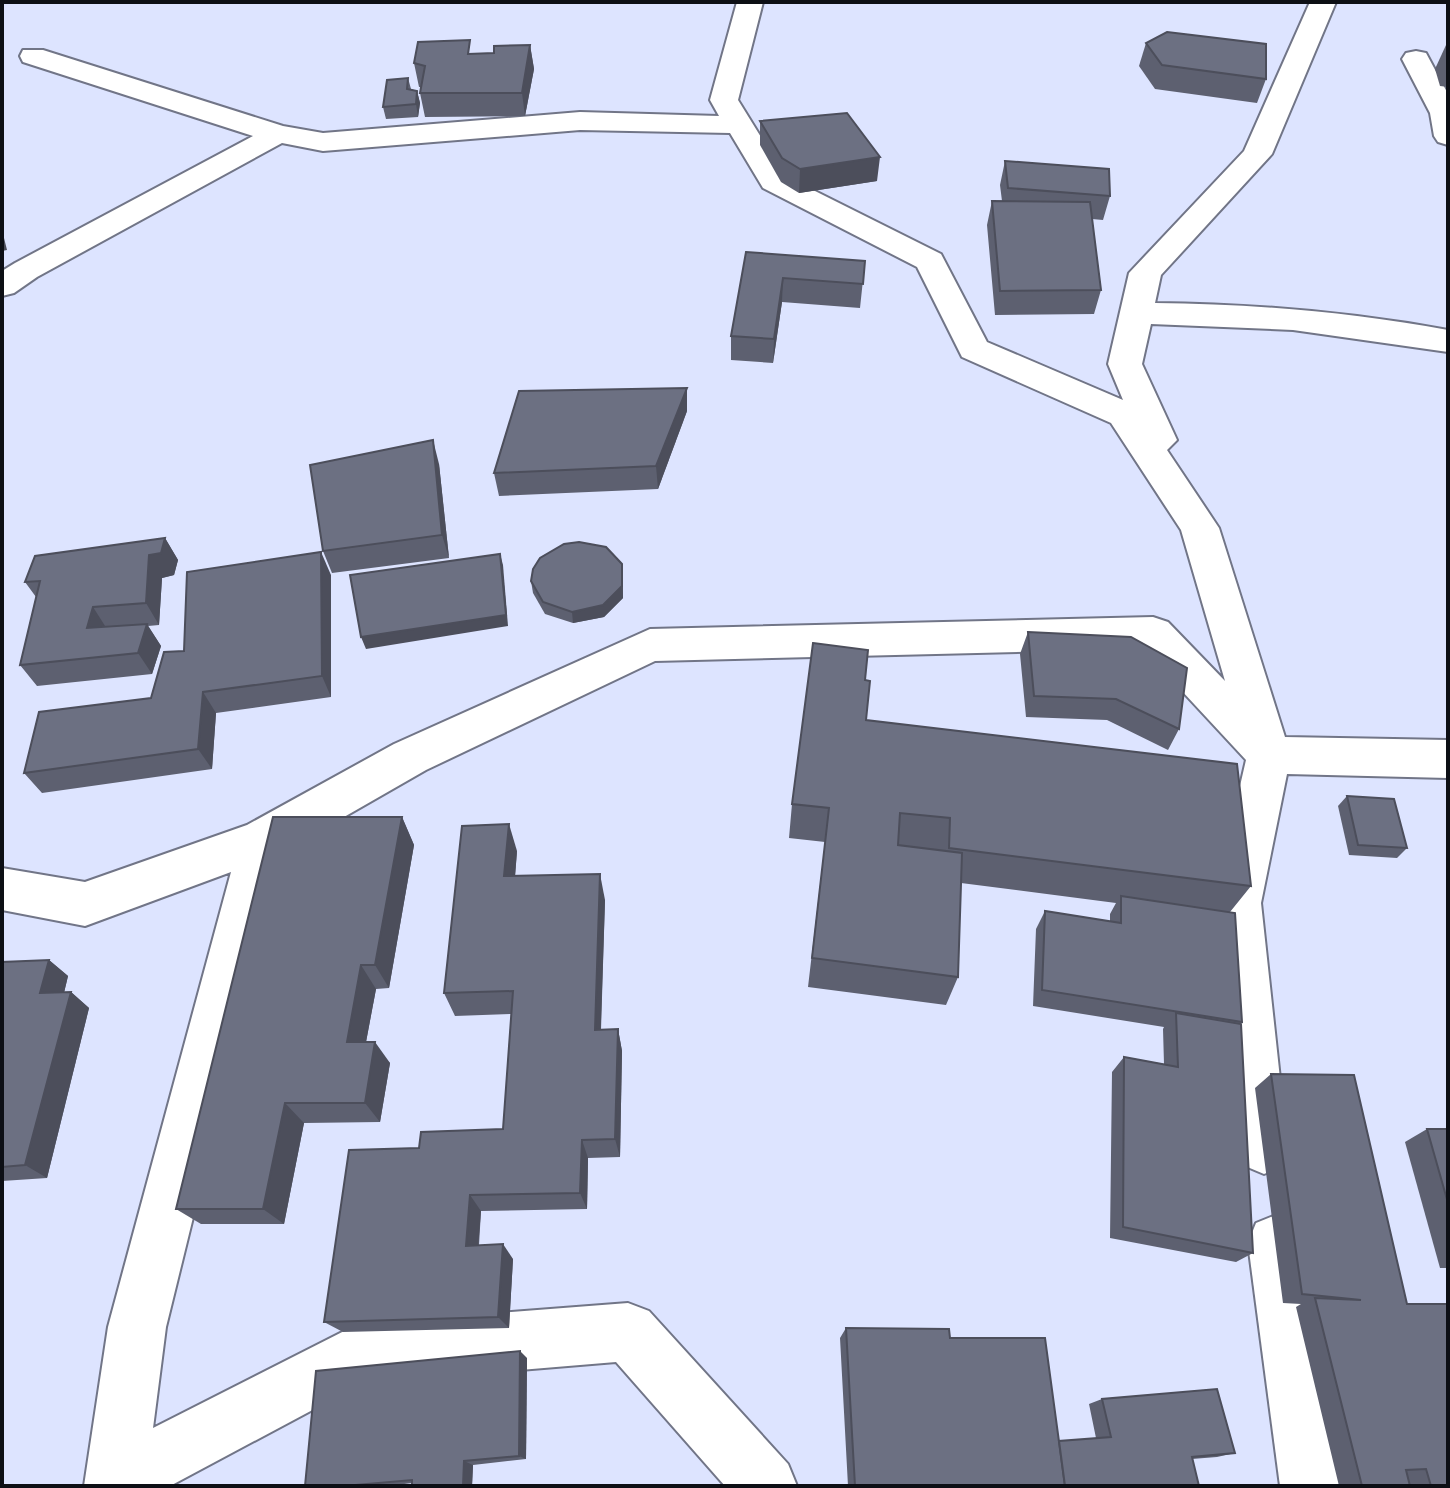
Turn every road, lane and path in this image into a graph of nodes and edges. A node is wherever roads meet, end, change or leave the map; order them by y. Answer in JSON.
{"nodes":[{"id":1,"x":750,"y":2,"type":"edge"},
{"id":2,"x":1323,"y":2,"type":"edge"},
{"id":3,"x":33,"y":56,"type":"dead end"},
{"id":4,"x":1416,"y":59,"type":"dead end"},
{"id":5,"x":1447,"y":121,"type":"edge"},
{"id":6,"x":739,"y":125,"type":"junction"},
{"id":7,"x":278,"y":134,"type":"junction"},
{"id":8,"x":2,"y":286,"type":"edge"},
{"id":9,"x":1136,"y":313,"type":"junction"},
{"id":10,"x":1448,"y":341,"type":"edge"},
{"id":11,"x":1200,"y":528,"type":"junction"},
{"id":12,"x":1269,"y":755,"type":"junction"},
{"id":13,"x":1448,"y":759,"type":"edge"},
{"id":14,"x":263,"y":840,"type":"junction"},
{"id":15,"x":2,"y":889,"type":"edge"},
{"id":16,"x":115,"y":1486,"type":"edge"},
{"id":17,"x":137,"y":1486,"type":"edge"},
{"id":18,"x":766,"y":1486,"type":"edge"},
{"id":19,"x":1311,"y":1486,"type":"edge"}],
"edges":[{"from":1,"to":6,"type":"street"},
{"from":2,"to":9,"type":"street"},
{"from":3,"to":7,"type":"street"},
{"from":4,"to":5,"type":"street"},
{"from":6,"to":7,"type":"street"},
{"from":6,"to":11,"type":"street"},
{"from":7,"to":8,"type":"street"},
{"from":9,"to":10,"type":"street"},
{"from":9,"to":11,"type":"street"},
{"from":11,"to":12,"type":"street"},
{"from":12,"to":13,"type":"street"},
{"from":12,"to":14,"type":"street"},
{"from":12,"to":19,"type":"street"},
{"from":14,"to":15,"type":"street"},
{"from":14,"to":16,"type":"street"},
{"from":17,"to":18,"type":"street"}]}
